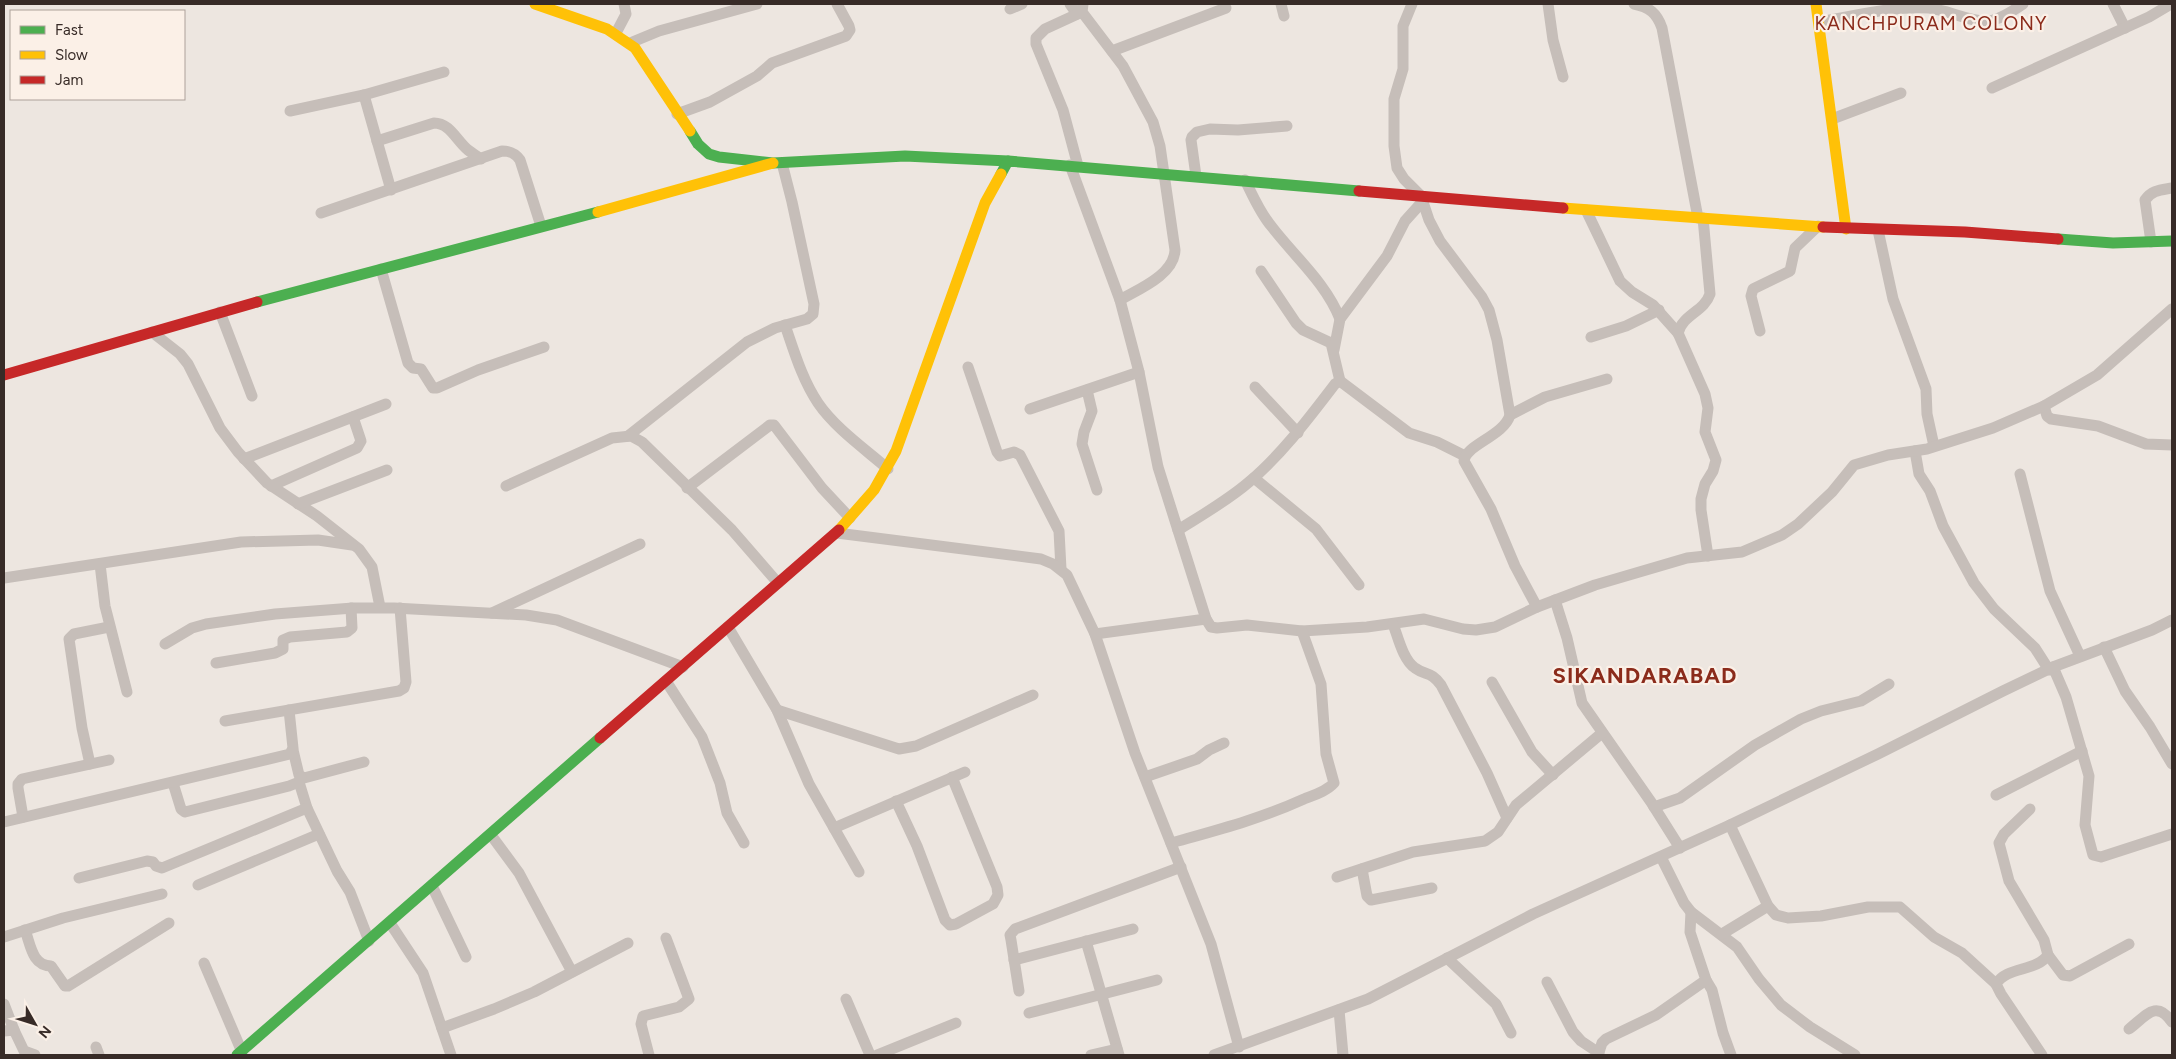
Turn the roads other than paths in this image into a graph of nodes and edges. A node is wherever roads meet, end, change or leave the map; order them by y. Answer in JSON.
{"nodes":[{"id":1,"x":535,"y":4,"type":"edge"},
{"id":2,"x":624,"y":4,"type":"edge"},
{"id":3,"x":757,"y":4,"type":"edge"},
{"id":4,"x":837,"y":4,"type":"edge"},
{"id":5,"x":1022,"y":4,"type":"edge"},
{"id":6,"x":1070,"y":4,"type":"edge"},
{"id":7,"x":1281,"y":4,"type":"edge"},
{"id":8,"x":1412,"y":4,"type":"edge"},
{"id":9,"x":1548,"y":4,"type":"edge"},
{"id":10,"x":1634,"y":4,"type":"edge"},
{"id":11,"x":1816,"y":4,"type":"edge"},
{"id":12,"x":2023,"y":4,"type":"edge"},
{"id":13,"x":2113,"y":4,"type":"edge"},
{"id":14,"x":2171,"y":4,"type":"edge"},
{"id":15,"x":1226,"y":8,"type":"dead end"},
{"id":16,"x":1010,"y":9,"type":"dead end"},
{"id":17,"x":1655,"y":9,"type":"edge"},
{"id":18,"x":1080,"y":10,"type":"edge"},
{"id":19,"x":1284,"y":16,"type":"dead end"},
{"id":20,"x":1818,"y":22,"type":"junction"},
{"id":21,"x":2125,"y":28,"type":"junction"},
{"id":22,"x":616,"y":33,"type":"junction"},
{"id":23,"x":630,"y":44,"type":"junction"},
{"id":24,"x":1112,"y":51,"type":"junction"},
{"id":25,"x":444,"y":72,"type":"dead end"},
{"id":26,"x":1563,"y":77,"type":"dead end"},
{"id":27,"x":1992,"y":88,"type":"dead end"},
{"id":28,"x":1901,"y":93,"type":"dead end"},
{"id":29,"x":364,"y":95,"type":"junction"},
{"id":30,"x":290,"y":111,"type":"dead end"},
{"id":31,"x":680,"y":118,"type":"junction"},
{"id":32,"x":1832,"y":118,"type":"junction"},
{"id":33,"x":1287,"y":126,"type":"dead end"},
{"id":34,"x":377,"y":141,"type":"junction"},
{"id":35,"x":481,"y":159,"type":"junction"},
{"id":36,"x":1008,"y":161,"type":"junction"},
{"id":37,"x":777,"y":163,"type":"junction"},
{"id":38,"x":1074,"y":165,"type":"junction"},
{"id":39,"x":1164,"y":173,"type":"junction"},
{"id":40,"x":1196,"y":176,"type":"junction"},
{"id":41,"x":1245,"y":180,"type":"junction"},
{"id":42,"x":2172,"y":188,"type":"edge"},
{"id":43,"x":391,"y":190,"type":"junction"},
{"id":44,"x":1422,"y":198,"type":"junction"},
{"id":45,"x":1586,"y":210,"type":"junction"},
{"id":46,"x":321,"y":213,"type":"dead end"},
{"id":47,"x":1700,"y":218,"type":"junction"},
{"id":48,"x":541,"y":226,"type":"junction"},
{"id":49,"x":1818,"y":226,"type":"junction"},
{"id":50,"x":1846,"y":228,"type":"junction"},
{"id":51,"x":1878,"y":230,"type":"junction"},
{"id":52,"x":2172,"y":241,"type":"edge"},
{"id":53,"x":2151,"y":242,"type":"junction"},
{"id":54,"x":381,"y":269,"type":"junction"},
{"id":55,"x":1261,"y":271,"type":"dead end"},
{"id":56,"x":1120,"y":300,"type":"junction"},
{"id":57,"x":2172,"y":308,"type":"edge"},
{"id":58,"x":1659,"y":310,"type":"junction"},
{"id":59,"x":220,"y":312,"type":"junction"},
{"id":60,"x":1340,"y":319,"type":"junction"},
{"id":61,"x":785,"y":325,"type":"junction"},
{"id":62,"x":1760,"y":331,"type":"dead end"},
{"id":63,"x":152,"y":332,"type":"junction"},
{"id":64,"x":1678,"y":334,"type":"junction"},
{"id":65,"x":1591,"y":337,"type":"dead end"},
{"id":66,"x":544,"y":347,"type":"dead end"},
{"id":67,"x":1334,"y":350,"type":"junction"},
{"id":68,"x":968,"y":367,"type":"dead end"},
{"id":69,"x":1139,"y":372,"type":"junction"},
{"id":70,"x":4,"y":375,"type":"edge"},
{"id":71,"x":1607,"y":379,"type":"dead end"},
{"id":72,"x":1340,"y":381,"type":"junction"},
{"id":73,"x":1255,"y":387,"type":"dead end"},
{"id":74,"x":1088,"y":390,"type":"junction"},
{"id":75,"x":252,"y":396,"type":"dead end"},
{"id":76,"x":386,"y":404,"type":"dead end"},
{"id":77,"x":2044,"y":406,"type":"junction"},
{"id":78,"x":1030,"y":409,"type":"dead end"},
{"id":79,"x":1510,"y":415,"type":"junction"},
{"id":80,"x":353,"y":417,"type":"junction"},
{"id":81,"x":1298,"y":433,"type":"junction"},
{"id":82,"x":628,"y":436,"type":"junction"},
{"id":83,"x":2172,"y":445,"type":"edge"},
{"id":84,"x":1934,"y":446,"type":"junction"},
{"id":85,"x":1914,"y":451,"type":"junction"},
{"id":86,"x":1465,"y":456,"type":"junction"},
{"id":87,"x":244,"y":459,"type":"junction"},
{"id":88,"x":888,"y":469,"type":"junction"},
{"id":89,"x":387,"y":470,"type":"dead end"},
{"id":90,"x":2020,"y":474,"type":"dead end"},
{"id":91,"x":1254,"y":478,"type":"junction"},
{"id":92,"x":271,"y":486,"type":"junction"},
{"id":93,"x":506,"y":486,"type":"dead end"},
{"id":94,"x":687,"y":488,"type":"junction"},
{"id":95,"x":1097,"y":490,"type":"dead end"},
{"id":96,"x":298,"y":504,"type":"junction"},
{"id":97,"x":850,"y":518,"type":"junction"},
{"id":98,"x":1178,"y":530,"type":"junction"},
{"id":99,"x":837,"y":533,"type":"junction"},
{"id":100,"x":640,"y":544,"type":"dead end"},
{"id":101,"x":354,"y":545,"type":"junction"},
{"id":102,"x":1708,"y":556,"type":"junction"},
{"id":103,"x":100,"y":564,"type":"junction"},
{"id":104,"x":1061,"y":569,"type":"junction"},
{"id":105,"x":4,"y":578,"type":"edge"},
{"id":106,"x":778,"y":583,"type":"junction"},
{"id":107,"x":1358,"y":585,"type":"dead end"},
{"id":108,"x":1555,"y":600,"type":"junction"},
{"id":109,"x":380,"y":607,"type":"junction"},
{"id":110,"x":1537,"y":607,"type":"junction"},
{"id":111,"x":351,"y":608,"type":"junction"},
{"id":112,"x":400,"y":608,"type":"junction"},
{"id":113,"x":490,"y":614,"type":"junction"},
{"id":114,"x":1206,"y":619,"type":"junction"},
{"id":115,"x":2172,"y":620,"type":"edge"},
{"id":116,"x":1393,"y":624,"type":"junction"},
{"id":117,"x":109,"y":627,"type":"junction"},
{"id":118,"x":728,"y":627,"type":"junction"},
{"id":119,"x":1302,"y":631,"type":"junction"},
{"id":120,"x":1095,"y":634,"type":"junction"},
{"id":121,"x":165,"y":644,"type":"dead end"},
{"id":122,"x":2104,"y":647,"type":"junction"},
{"id":123,"x":2080,"y":656,"type":"junction"},
{"id":124,"x":216,"y":663,"type":"dead end"},
{"id":125,"x":682,"y":667,"type":"junction"},
{"id":126,"x":2051,"y":668,"type":"junction"},
{"id":127,"x":666,"y":681,"type":"junction"},
{"id":128,"x":1492,"y":682,"type":"dead end"},
{"id":129,"x":1889,"y":684,"type":"dead end"},
{"id":130,"x":127,"y":692,"type":"dead end"},
{"id":131,"x":1033,"y":695,"type":"dead end"},
{"id":132,"x":289,"y":710,"type":"junction"},
{"id":133,"x":777,"y":710,"type":"junction"},
{"id":134,"x":225,"y":722,"type":"dead end"},
{"id":135,"x":1602,"y":733,"type":"junction"},
{"id":136,"x":1224,"y":743,"type":"dead end"},
{"id":137,"x":293,"y":750,"type":"junction"},
{"id":138,"x":2082,"y":751,"type":"junction"},
{"id":139,"x":109,"y":760,"type":"dead end"},
{"id":140,"x":364,"y":762,"type":"dead end"},
{"id":141,"x":90,"y":764,"type":"junction"},
{"id":142,"x":2172,"y":764,"type":"edge"},
{"id":143,"x":965,"y":772,"type":"dead end"},
{"id":144,"x":1553,"y":775,"type":"junction"},
{"id":145,"x":952,"y":777,"type":"junction"},
{"id":146,"x":1145,"y":777,"type":"junction"},
{"id":147,"x":300,"y":779,"type":"junction"},
{"id":148,"x":173,"y":783,"type":"junction"},
{"id":149,"x":1996,"y":795,"type":"dead end"},
{"id":150,"x":896,"y":801,"type":"junction"},
{"id":151,"x":1654,"y":807,"type":"junction"},
{"id":152,"x":306,"y":808,"type":"junction"},
{"id":153,"x":2030,"y":809,"type":"dead end"},
{"id":154,"x":23,"y":817,"type":"junction"},
{"id":155,"x":1507,"y":818,"type":"junction"},
{"id":156,"x":4,"y":822,"type":"edge"},
{"id":157,"x":1730,"y":825,"type":"junction"},
{"id":158,"x":834,"y":828,"type":"junction"},
{"id":159,"x":319,"y":834,"type":"junction"},
{"id":160,"x":2172,"y":834,"type":"edge"},
{"id":161,"x":491,"y":835,"type":"junction"},
{"id":162,"x":744,"y":842,"type":"dead end"},
{"id":163,"x":1171,"y":843,"type":"junction"},
{"id":164,"x":1680,"y":848,"type":"junction"},
{"id":165,"x":1662,"y":857,"type":"junction"},
{"id":166,"x":1181,"y":867,"type":"junction"},
{"id":167,"x":1362,"y":869,"type":"junction"},
{"id":168,"x":859,"y":872,"type":"dead end"},
{"id":169,"x":1337,"y":877,"type":"dead end"},
{"id":170,"x":79,"y":878,"type":"dead end"},
{"id":171,"x":198,"y":885,"type":"dead end"},
{"id":172,"x":432,"y":886,"type":"junction"},
{"id":173,"x":1432,"y":888,"type":"dead end"},
{"id":174,"x":162,"y":894,"type":"dead end"},
{"id":175,"x":1768,"y":906,"type":"junction"},
{"id":176,"x":1691,"y":912,"type":"junction"},
{"id":177,"x":390,"y":922,"type":"junction"},
{"id":178,"x":169,"y":923,"type":"dead end"},
{"id":179,"x":1133,"y":929,"type":"dead end"},
{"id":180,"x":25,"y":930,"type":"junction"},
{"id":181,"x":1722,"y":934,"type":"junction"},
{"id":182,"x":4,"y":937,"type":"edge"},
{"id":183,"x":666,"y":938,"type":"dead end"},
{"id":184,"x":369,"y":941,"type":"junction"},
{"id":185,"x":1086,"y":941,"type":"junction"},
{"id":186,"x":628,"y":943,"type":"dead end"},
{"id":187,"x":2129,"y":944,"type":"dead end"},
{"id":188,"x":2048,"y":955,"type":"junction"},
{"id":189,"x":466,"y":957,"type":"dead end"},
{"id":190,"x":1447,"y":958,"type":"junction"},
{"id":191,"x":1014,"y":960,"type":"junction"},
{"id":192,"x":204,"y":963,"type":"dead end"},
{"id":193,"x":572,"y":972,"type":"junction"},
{"id":194,"x":1157,"y":980,"type":"dead end"},
{"id":195,"x":1706,"y":980,"type":"junction"},
{"id":196,"x":1547,"y":982,"type":"dead end"},
{"id":197,"x":1996,"y":984,"type":"junction"},
{"id":198,"x":1019,"y":991,"type":"dead end"},
{"id":199,"x":1101,"y":993,"type":"junction"},
{"id":200,"x":846,"y":999,"type":"dead end"},
{"id":201,"x":4,"y":1004,"type":"edge"},
{"id":202,"x":1339,"y":1010,"type":"junction"},
{"id":203,"x":1029,"y":1013,"type":"dead end"},
{"id":204,"x":2172,"y":1022,"type":"edge"},
{"id":205,"x":956,"y":1023,"type":"dead end"},
{"id":206,"x":442,"y":1028,"type":"junction"},
{"id":207,"x":2129,"y":1029,"type":"dead end"},
{"id":208,"x":9,"y":1030,"type":"edge"},
{"id":209,"x":1512,"y":1033,"type":"dead end"},
{"id":210,"x":1239,"y":1047,"type":"junction"},
{"id":211,"x":1118,"y":1052,"type":"edge"},
{"id":212,"x":239,"y":1053,"type":"edge"},
{"id":213,"x":1596,"y":1054,"type":"edge"},
{"id":214,"x":35,"y":1055,"type":"edge"},
{"id":215,"x":451,"y":1055,"type":"edge"},
{"id":216,"x":649,"y":1055,"type":"edge"},
{"id":217,"x":870,"y":1055,"type":"edge"},
{"id":218,"x":877,"y":1055,"type":"edge"},
{"id":219,"x":1091,"y":1055,"type":"edge"},
{"id":220,"x":1214,"y":1055,"type":"edge"},
{"id":221,"x":1343,"y":1055,"type":"edge"},
{"id":222,"x":1731,"y":1055,"type":"edge"},
{"id":223,"x":1855,"y":1055,"type":"edge"},
{"id":224,"x":2042,"y":1055,"type":"edge"}],
"edges":[{"from":1,"to":22,"type":"main road"},
{"from":2,"to":22,"type":"street"},
{"from":3,"to":23,"type":"street"},
{"from":4,"to":31,"type":"street"},
{"from":5,"to":16,"type":"street"},
{"from":6,"to":18,"type":"street"},
{"from":7,"to":19,"type":"street"},
{"from":8,"to":44,"type":"street"},
{"from":9,"to":26,"type":"street"},
{"from":10,"to":17,"type":"street"},
{"from":11,"to":20,"type":"main road"},
{"from":12,"to":20,"type":"street"},
{"from":13,"to":21,"type":"street"},
{"from":14,"to":21,"type":"street"},
{"from":15,"to":24,"type":"street"},
{"from":17,"to":47,"type":"street"},
{"from":18,"to":24,"type":"street"},
{"from":18,"to":38,"type":"street"},
{"from":20,"to":32,"type":"main road"},
{"from":21,"to":27,"type":"street"},
{"from":22,"to":23,"type":"main road"},
{"from":23,"to":31,"type":"main road"},
{"from":24,"to":39,"type":"street"},
{"from":25,"to":29,"type":"street"},
{"from":28,"to":32,"type":"street"},
{"from":29,"to":30,"type":"street"},
{"from":29,"to":34,"type":"street"},
{"from":31,"to":37,"type":"main road"},
{"from":32,"to":50,"type":"main road"},
{"from":33,"to":40,"type":"street"},
{"from":34,"to":35,"type":"street"},
{"from":34,"to":43,"type":"street"},
{"from":35,"to":43,"type":"street"},
{"from":35,"to":48,"type":"street"},
{"from":36,"to":37,"type":"main road"},
{"from":36,"to":38,"type":"main road"},
{"from":36,"to":88,"type":"main road"},
{"from":37,"to":48,"type":"main road"},
{"from":37,"to":61,"type":"street"},
{"from":38,"to":39,"type":"main road"},
{"from":38,"to":56,"type":"street"},
{"from":39,"to":40,"type":"main road"},
{"from":39,"to":56,"type":"street"},
{"from":40,"to":41,"type":"main road"},
{"from":41,"to":44,"type":"main road"},
{"from":41,"to":60,"type":"street"},
{"from":42,"to":53,"type":"street"},
{"from":43,"to":46,"type":"street"},
{"from":44,"to":45,"type":"main road"},
{"from":44,"to":60,"type":"street"},
{"from":44,"to":79,"type":"street"},
{"from":45,"to":47,"type":"main road"},
{"from":45,"to":58,"type":"street"},
{"from":47,"to":49,"type":"main road"},
{"from":47,"to":64,"type":"street"},
{"from":48,"to":54,"type":"main road"},
{"from":49,"to":50,"type":"main road"},
{"from":49,"to":62,"type":"street"},
{"from":50,"to":51,"type":"main road"},
{"from":51,"to":53,"type":"main road"},
{"from":51,"to":84,"type":"street"},
{"from":52,"to":53,"type":"main road"},
{"from":54,"to":59,"type":"main road"},
{"from":54,"to":66,"type":"street"},
{"from":55,"to":67,"type":"street"},
{"from":56,"to":69,"type":"street"},
{"from":57,"to":77,"type":"street"},
{"from":58,"to":64,"type":"street"},
{"from":58,"to":65,"type":"street"},
{"from":59,"to":63,"type":"main road"},
{"from":59,"to":75,"type":"street"},
{"from":60,"to":67,"type":"street"},
{"from":61,"to":82,"type":"street"},
{"from":61,"to":88,"type":"street"},
{"from":63,"to":70,"type":"main road"},
{"from":63,"to":87,"type":"street"},
{"from":64,"to":102,"type":"street"},
{"from":67,"to":72,"type":"street"},
{"from":68,"to":104,"type":"street"},
{"from":69,"to":74,"type":"street"},
{"from":69,"to":98,"type":"street"},
{"from":71,"to":79,"type":"street"},
{"from":72,"to":81,"type":"street"},
{"from":72,"to":86,"type":"street"},
{"from":73,"to":81,"type":"street"},
{"from":74,"to":78,"type":"street"},
{"from":74,"to":95,"type":"street"},
{"from":76,"to":80,"type":"street"},
{"from":77,"to":83,"type":"street"},
{"from":77,"to":84,"type":"street"},
{"from":79,"to":86,"type":"street"},
{"from":80,"to":87,"type":"street"},
{"from":80,"to":92,"type":"street"},
{"from":81,"to":91,"type":"street"},
{"from":82,"to":93,"type":"street"},
{"from":82,"to":94,"type":"street"},
{"from":84,"to":85,"type":"street"},
{"from":85,"to":102,"type":"street"},
{"from":85,"to":126,"type":"street"},
{"from":86,"to":110,"type":"street"},
{"from":87,"to":92,"type":"street"},
{"from":88,"to":97,"type":"main road"},
{"from":89,"to":96,"type":"street"},
{"from":90,"to":123,"type":"street"},
{"from":91,"to":98,"type":"street"},
{"from":91,"to":107,"type":"street"},
{"from":92,"to":96,"type":"street"},
{"from":94,"to":97,"type":"street"},
{"from":94,"to":106,"type":"street"},
{"from":96,"to":101,"type":"street"},
{"from":97,"to":99,"type":"main road"},
{"from":98,"to":114,"type":"street"},
{"from":99,"to":104,"type":"street"},
{"from":99,"to":106,"type":"main road"},
{"from":100,"to":113,"type":"street"},
{"from":101,"to":103,"type":"street"},
{"from":101,"to":109,"type":"street"},
{"from":102,"to":108,"type":"street"},
{"from":103,"to":105,"type":"street"},
{"from":103,"to":117,"type":"street"},
{"from":104,"to":120,"type":"street"},
{"from":106,"to":118,"type":"main road"},
{"from":108,"to":110,"type":"street"},
{"from":108,"to":135,"type":"street"},
{"from":109,"to":111,"type":"street"},
{"from":109,"to":112,"type":"street"},
{"from":110,"to":116,"type":"street"},
{"from":111,"to":121,"type":"street"},
{"from":111,"to":124,"type":"street"},
{"from":112,"to":113,"type":"street"},
{"from":112,"to":132,"type":"street"},
{"from":113,"to":125,"type":"street"},
{"from":114,"to":119,"type":"street"},
{"from":114,"to":120,"type":"street"},
{"from":115,"to":122,"type":"street"},
{"from":116,"to":119,"type":"street"},
{"from":116,"to":155,"type":"street"},
{"from":117,"to":130,"type":"street"},
{"from":117,"to":141,"type":"street"},
{"from":118,"to":125,"type":"main road"},
{"from":118,"to":133,"type":"street"},
{"from":119,"to":163,"type":"street"},
{"from":120,"to":146,"type":"street"},
{"from":122,"to":123,"type":"street"},
{"from":122,"to":142,"type":"street"},
{"from":123,"to":126,"type":"street"},
{"from":125,"to":127,"type":"main road"},
{"from":126,"to":138,"type":"street"},
{"from":126,"to":157,"type":"street"},
{"from":127,"to":161,"type":"main road"},
{"from":127,"to":162,"type":"street"},
{"from":128,"to":144,"type":"street"},
{"from":129,"to":151,"type":"street"},
{"from":131,"to":133,"type":"street"},
{"from":132,"to":134,"type":"street"},
{"from":132,"to":137,"type":"street"},
{"from":133,"to":158,"type":"street"},
{"from":135,"to":144,"type":"street"},
{"from":135,"to":151,"type":"street"},
{"from":136,"to":146,"type":"street"},
{"from":137,"to":147,"type":"street"},
{"from":137,"to":148,"type":"street"},
{"from":138,"to":149,"type":"street"},
{"from":138,"to":160,"type":"street"},
{"from":139,"to":141,"type":"street"},
{"from":140,"to":147,"type":"street"},
{"from":141,"to":154,"type":"street"},
{"from":143,"to":145,"type":"street"},
{"from":144,"to":155,"type":"street"},
{"from":145,"to":150,"type":"street"},
{"from":145,"to":150,"type":"street"},
{"from":146,"to":163,"type":"street"},
{"from":147,"to":148,"type":"street"},
{"from":147,"to":152,"type":"street"},
{"from":148,"to":154,"type":"street"},
{"from":150,"to":158,"type":"street"},
{"from":151,"to":164,"type":"street"},
{"from":152,"to":159,"type":"street"},
{"from":152,"to":170,"type":"street"},
{"from":153,"to":188,"type":"street"},
{"from":154,"to":156,"type":"street"},
{"from":155,"to":167,"type":"street"},
{"from":157,"to":164,"type":"street"},
{"from":157,"to":175,"type":"street"},
{"from":158,"to":168,"type":"street"},
{"from":159,"to":171,"type":"street"},
{"from":159,"to":184,"type":"street"},
{"from":161,"to":172,"type":"main road"},
{"from":161,"to":193,"type":"street"},
{"from":163,"to":166,"type":"street"},
{"from":164,"to":165,"type":"street"},
{"from":165,"to":176,"type":"street"},
{"from":165,"to":190,"type":"street"},
{"from":166,"to":191,"type":"street"},
{"from":166,"to":210,"type":"street"},
{"from":167,"to":169,"type":"street"},
{"from":167,"to":173,"type":"street"},
{"from":172,"to":177,"type":"main road"},
{"from":172,"to":189,"type":"street"},
{"from":174,"to":180,"type":"street"},
{"from":175,"to":181,"type":"street"},
{"from":175,"to":197,"type":"street"},
{"from":176,"to":181,"type":"street"},
{"from":176,"to":195,"type":"street"},
{"from":177,"to":184,"type":"main road"},
{"from":177,"to":206,"type":"street"},
{"from":178,"to":180,"type":"street"},
{"from":179,"to":185,"type":"street"},
{"from":180,"to":182,"type":"street"},
{"from":181,"to":223,"type":"street"},
{"from":183,"to":216,"type":"street"},
{"from":184,"to":212,"type":"main road"},
{"from":185,"to":191,"type":"street"},
{"from":185,"to":199,"type":"street"},
{"from":186,"to":193,"type":"street"},
{"from":187,"to":188,"type":"street"},
{"from":188,"to":197,"type":"street"},
{"from":190,"to":202,"type":"street"},
{"from":190,"to":209,"type":"street"},
{"from":191,"to":198,"type":"street"},
{"from":192,"to":212,"type":"street"},
{"from":193,"to":206,"type":"street"},
{"from":194,"to":199,"type":"street"},
{"from":195,"to":213,"type":"street"},
{"from":195,"to":222,"type":"street"},
{"from":196,"to":213,"type":"street"},
{"from":197,"to":224,"type":"street"},
{"from":199,"to":203,"type":"street"},
{"from":199,"to":211,"type":"street"},
{"from":200,"to":217,"type":"street"},
{"from":201,"to":208,"type":"street"},
{"from":202,"to":210,"type":"street"},
{"from":202,"to":221,"type":"street"},
{"from":204,"to":207,"type":"street"},
{"from":205,"to":218,"type":"street"},
{"from":206,"to":215,"type":"street"},
{"from":208,"to":214,"type":"street"},
{"from":210,"to":220,"type":"street"},
{"from":211,"to":219,"type":"street"}]}
